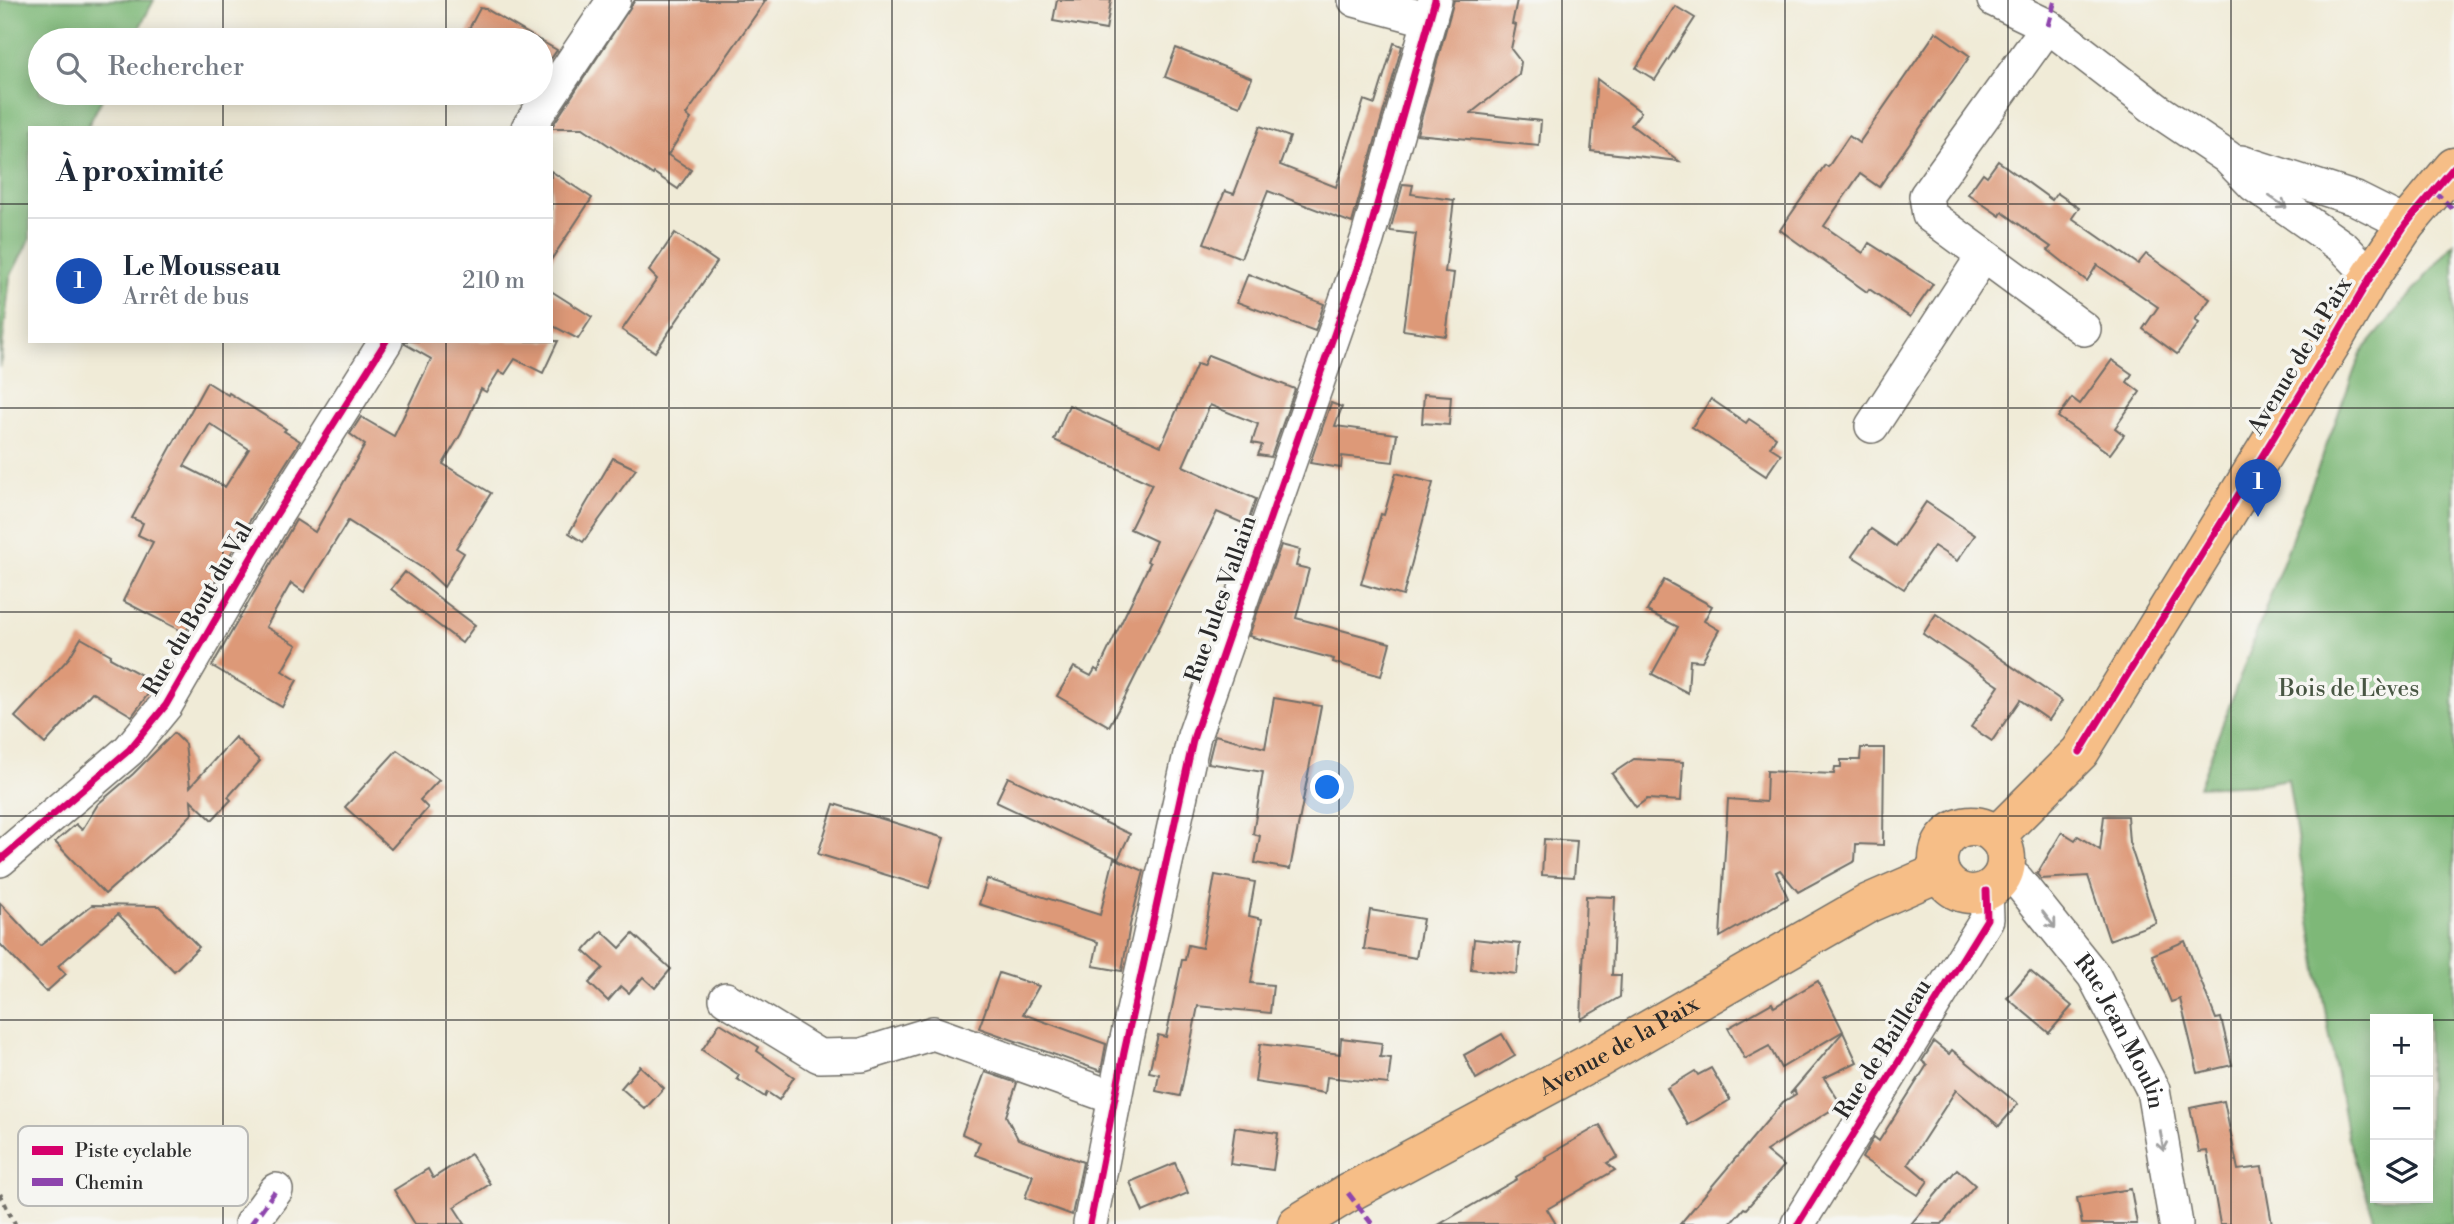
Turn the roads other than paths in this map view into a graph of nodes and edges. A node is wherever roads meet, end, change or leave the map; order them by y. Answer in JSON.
{"nodes":[{"id":1,"x":614,"y":0,"type":"edge"},
{"id":2,"x":1355,"y":0,"type":"edge"},
{"id":3,"x":1994,"y":0,"type":"edge"},
{"id":4,"x":1432,"y":10,"type":"edge"},
{"id":5,"x":2048,"y":26,"type":"junction"},
{"id":6,"x":553,"y":91,"type":"edge"},
{"id":7,"x":543,"y":105,"type":"edge"},
{"id":8,"x":529,"y":126,"type":"edge"},
{"id":9,"x":2227,"y":157,"type":"junction"},
{"id":10,"x":2454,"y":167,"type":"edge"},
{"id":11,"x":2406,"y":224,"type":"junction"},
{"id":12,"x":1983,"y":256,"type":"junction"},
{"id":13,"x":2371,"y":276,"type":"junction"},
{"id":14,"x":2084,"y":329,"type":"dead end"},
{"id":15,"x":385,"y":343,"type":"edge"},
{"id":16,"x":1872,"y":426,"type":"dead end"},
{"id":17,"x":0,"y":860,"type":"edge"},
{"id":18,"x":1995,"y":865,"type":"junction"},
{"id":19,"x":1940,"y":872,"type":"junction"},
{"id":20,"x":726,"y":999,"type":"dead end"},
{"id":21,"x":1115,"y":1098,"type":"junction"},
{"id":22,"x":276,"y":1190,"type":"dead end"},
{"id":23,"x":251,"y":1224,"type":"edge"},
{"id":24,"x":1090,"y":1224,"type":"edge"},
{"id":25,"x":1297,"y":1224,"type":"edge"},
{"id":26,"x":1798,"y":1224,"type":"edge"},
{"id":27,"x":2176,"y":1224,"type":"edge"}],
"edges":[{"from":1,"to":6,"type":"street"},
{"from":2,"to":4,"type":"street"},
{"from":3,"to":5,"type":"street"},
{"from":4,"to":21,"type":"street","name":"Rue Jules Vallain"},
{"from":5,"to":9,"type":"street"},
{"from":5,"to":12,"type":"street"},
{"from":7,"to":8,"type":"street"},
{"from":9,"to":11,"type":"street"},
{"from":9,"to":13,"type":"street","one_way":true},
{"from":10,"to":11,"type":"main road","name":"Avenue de la Paix"},
{"from":11,"to":13,"type":"main road","name":"Avenue de la Paix"},
{"from":12,"to":14,"type":"street"},
{"from":12,"to":16,"type":"street"},
{"from":13,"to":18,"type":"main road","name":"Avenue de la Paix"},
{"from":15,"to":17,"type":"street","name":"Rue du Bout du Val"},
{"from":18,"to":19,"type":"main road"},
{"from":18,"to":19,"type":"main road"},
{"from":18,"to":26,"type":"street","name":"Rue de Bailleau"},
{"from":18,"to":27,"type":"street","name":"Rue Jean Moulin","one_way":true},
{"from":19,"to":25,"type":"main road","name":"Avenue de la Paix"},
{"from":20,"to":21,"type":"street"},
{"from":21,"to":24,"type":"street","name":"Rue Jules Vallain"},
{"from":22,"to":23,"type":"street"}]}
